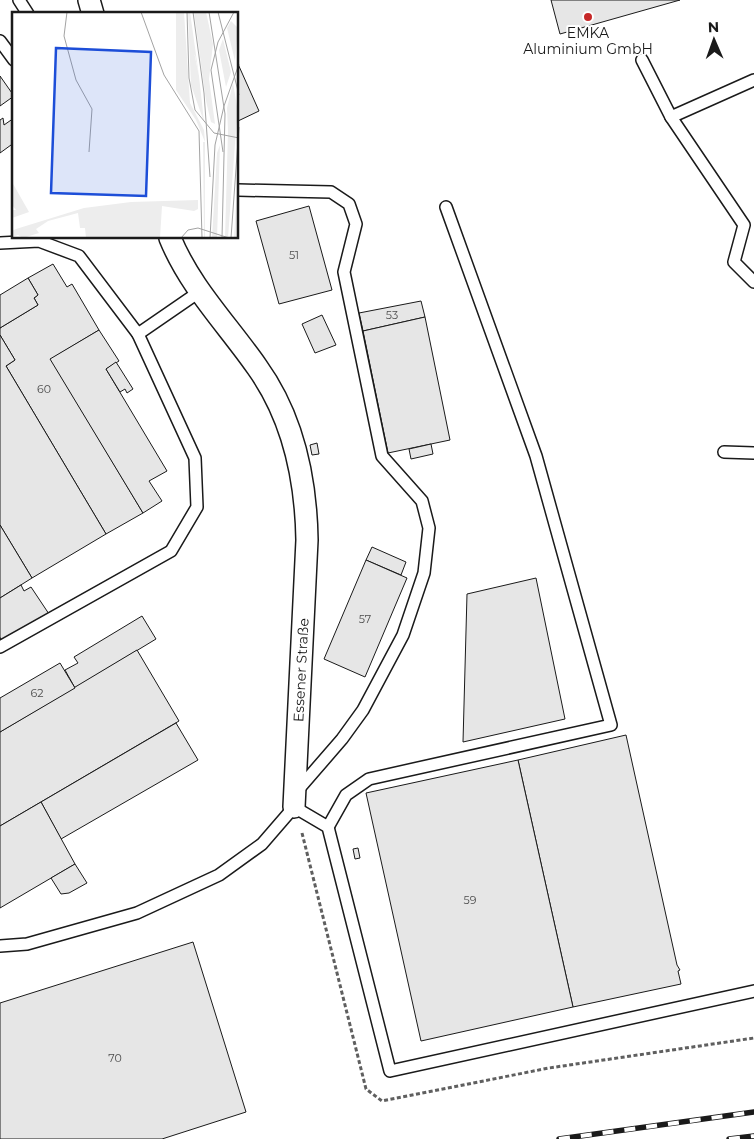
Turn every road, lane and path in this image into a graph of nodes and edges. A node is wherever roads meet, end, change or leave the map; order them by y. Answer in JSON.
{"nodes":[{"id":1,"x":19,"y":0,"type":"edge"},
{"id":2,"x":27,"y":12,"type":"edge"},
{"id":3,"x":0,"y":42,"type":"edge"},
{"id":4,"x":12,"y":57,"type":"edge"},
{"id":5,"x":642,"y":60,"type":"dead end"},
{"id":6,"x":754,"y":80,"type":"edge"},
{"id":7,"x":671,"y":117,"type":"junction"},
{"id":8,"x":239,"y":190,"type":"edge"},
{"id":9,"x":446,"y":206,"type":"dead end"},
{"id":10,"x":171,"y":239,"type":"edge"},
{"id":11,"x":0,"y":243,"type":"edge"},
{"id":12,"x":754,"y":282,"type":"edge"},
{"id":13,"x":199,"y":292,"type":"junction"},
{"id":14,"x":138,"y":334,"type":"junction"},
{"id":15,"x":724,"y":452,"type":"dead end"},
{"id":16,"x":754,"y":453,"type":"edge"},
{"id":17,"x":0,"y":647,"type":"edge"},
{"id":18,"x":294,"y":801,"type":"junction"},
{"id":19,"x":328,"y":827,"type":"junction"},
{"id":20,"x":0,"y":946,"type":"edge"},
{"id":21,"x":754,"y":991,"type":"edge"},
{"id":22,"x":754,"y":1038,"type":"edge"}],
"edges":[{"from":1,"to":2,"type":"lane"},
{"from":3,"to":4,"type":"lane"},
{"from":5,"to":7,"type":"lane"},
{"from":6,"to":7,"type":"lane"},
{"from":7,"to":12,"type":"lane"},
{"from":8,"to":18,"type":"lane"},
{"from":9,"to":19,"type":"lane"},
{"from":10,"to":13,"type":"street","name":"Essener Straße"},
{"from":11,"to":14,"type":"lane"},
{"from":13,"to":14,"type":"lane"},
{"from":13,"to":18,"type":"street","name":"Essener Straße"},
{"from":14,"to":17,"type":"lane"},
{"from":15,"to":16,"type":"lane"},
{"from":18,"to":19,"type":"lane"},
{"from":18,"to":20,"type":"lane"},
{"from":18,"to":22,"type":"path"},
{"from":19,"to":21,"type":"lane"}]}
